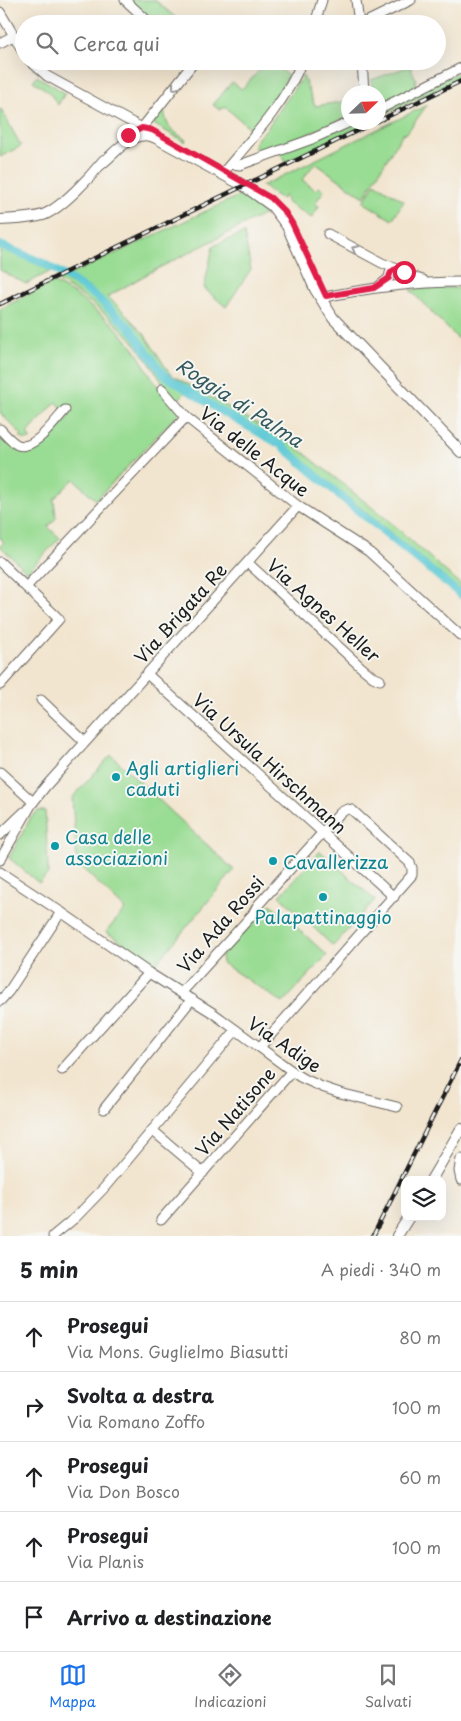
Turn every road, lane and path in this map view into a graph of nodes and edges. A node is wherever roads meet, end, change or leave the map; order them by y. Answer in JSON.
{"nodes":[{"id":1,"x":125,"y":0,"type":"edge"},
{"id":2,"x":322,"y":0,"type":"edge"},
{"id":3,"x":356,"y":0,"type":"edge"},
{"id":4,"x":411,"y":0,"type":"edge"},
{"id":5,"x":0,"y":12,"type":"edge"},
{"id":6,"x":141,"y":15,"type":"edge"},
{"id":7,"x":318,"y":15,"type":"edge"},
{"id":8,"x":359,"y":15,"type":"edge"},
{"id":9,"x":380,"y":15,"type":"edge"},
{"id":10,"x":13,"y":36,"type":"junction"},
{"id":11,"x":15,"y":39,"type":"edge"},
{"id":12,"x":0,"y":43,"type":"edge"},
{"id":13,"x":461,"y":68,"type":"edge"},
{"id":14,"x":40,"y":70,"type":"edge"},
{"id":15,"x":188,"y":70,"type":"edge"},
{"id":16,"x":298,"y":70,"type":"edge"},
{"id":17,"x":363,"y":70,"type":"edge"},
{"id":18,"x":364,"y":85,"type":"edge"},
{"id":19,"x":386,"y":106,"type":"edge"},
{"id":20,"x":341,"y":126,"type":"edge"},
{"id":21,"x":142,"y":131,"type":"junction"},
{"id":22,"x":244,"y":147,"type":"junction"},
{"id":23,"x":256,"y":158,"type":"junction"},
{"id":24,"x":226,"y":170,"type":"junction"},
{"id":25,"x":0,"y":220,"type":"edge"},
{"id":26,"x":328,"y":234,"type":"dead end"},
{"id":27,"x":382,"y":263,"type":"junction"},
{"id":28,"x":401,"y":271,"type":"junction"},
{"id":29,"x":394,"y":281,"type":"junction"},
{"id":30,"x":436,"y":282,"type":"junction"},
{"id":31,"x":461,"y":282,"type":"edge"},
{"id":32,"x":323,"y":297,"type":"junction"},
{"id":33,"x":162,"y":389,"type":"dead end"},
{"id":34,"x":65,"y":410,"type":"dead end"},
{"id":35,"x":186,"y":417,"type":"junction"},
{"id":36,"x":0,"y":429,"type":"edge"},
{"id":37,"x":461,"y":452,"type":"edge"},
{"id":38,"x":298,"y":506,"type":"junction"},
{"id":39,"x":0,"y":562,"type":"edge"},
{"id":40,"x":248,"y":563,"type":"junction"},
{"id":41,"x":26,"y":587,"type":"junction"},
{"id":42,"x":461,"y":636,"type":"edge"},
{"id":43,"x":147,"y":674,"type":"junction"},
{"id":44,"x":380,"y":680,"type":"dead end"},
{"id":45,"x":0,"y":685,"type":"edge"},
{"id":46,"x":41,"y":700,"type":"dead end"},
{"id":47,"x":85,"y":742,"type":"junction"},
{"id":48,"x":0,"y":772,"type":"edge"},
{"id":49,"x":32,"y":804,"type":"junction"},
{"id":50,"x":14,"y":827,"type":"junction"},
{"id":51,"x":322,"y":833,"type":"junction"},
{"id":52,"x":0,"y":835,"type":"edge"},
{"id":53,"x":1,"y":854,"type":"edge"},
{"id":54,"x":0,"y":872,"type":"edge"},
{"id":55,"x":394,"y":897,"type":"junction"},
{"id":56,"x":61,"y":912,"type":"junction"},
{"id":57,"x":149,"y":974,"type":"junction"},
{"id":58,"x":182,"y":992,"type":"junction"},
{"id":59,"x":192,"y":999,"type":"junction"},
{"id":60,"x":0,"y":1001,"type":"edge"},
{"id":61,"x":236,"y":1030,"type":"junction"},
{"id":62,"x":260,"y":1047,"type":"junction"},
{"id":63,"x":62,"y":1070,"type":"dead end"},
{"id":64,"x":292,"y":1071,"type":"junction"},
{"id":65,"x":397,"y":1107,"type":"dead end"},
{"id":66,"x":104,"y":1109,"type":"dead end"},
{"id":67,"x":461,"y":1129,"type":"edge"},
{"id":68,"x":152,"y":1130,"type":"junction"},
{"id":69,"x":461,"y":1159,"type":"edge"},
{"id":70,"x":202,"y":1172,"type":"junction"},
{"id":71,"x":433,"y":1176,"type":"edge"},
{"id":72,"x":460,"y":1178,"type":"edge"},
{"id":73,"x":161,"y":1220,"type":"dead end"},
{"id":74,"x":407,"y":1221,"type":"edge"},
{"id":75,"x":53,"y":1236,"type":"edge"},
{"id":76,"x":398,"y":1236,"type":"edge"}],
"edges":[{"from":1,"to":6,"type":"street"},
{"from":2,"to":7,"type":"street"},
{"from":3,"to":8,"type":"street"},
{"from":4,"to":9,"type":"street"},
{"from":5,"to":10,"type":"street"},
{"from":10,"to":11,"type":"street"},
{"from":10,"to":12,"type":"street"},
{"from":13,"to":19,"type":"street"},
{"from":14,"to":21,"type":"street"},
{"from":15,"to":21,"type":"street","one_way":true},
{"from":16,"to":22,"type":"street"},
{"from":17,"to":18,"type":"street"},
{"from":20,"to":23,"type":"street"},
{"from":21,"to":24,"type":"street"},
{"from":21,"to":25,"type":"street"},
{"from":22,"to":23,"type":"street"},
{"from":22,"to":24,"type":"street"},
{"from":23,"to":24,"type":"street"},
{"from":24,"to":32,"type":"street"},
{"from":24,"to":32,"type":"street"},
{"from":27,"to":26,"type":"street","one_way":true},
{"from":27,"to":28,"type":"street"},
{"from":27,"to":29,"type":"street"},
{"from":28,"to":29,"type":"street"},
{"from":28,"to":29,"type":"street"},
{"from":28,"to":30,"type":"street"},
{"from":29,"to":30,"type":"street"},
{"from":29,"to":32,"type":"street"},
{"from":30,"to":31,"type":"street"},
{"from":32,"to":37,"type":"street"},
{"from":33,"to":35,"type":"street"},
{"from":34,"to":36,"type":"street"},
{"from":35,"to":38,"type":"street","name":"Via delle Acque"},
{"from":35,"to":41,"type":"street","name":"Via delle Acque"},
{"from":38,"to":40,"type":"street","name":"Via Brigata Re"},
{"from":38,"to":42,"type":"street","name":"Via delle Acque"},
{"from":39,"to":41,"type":"street"},
{"from":40,"to":43,"type":"street","name":"Via Brigata Re"},
{"from":40,"to":44,"type":"street","name":"Via Agnes Heller"},
{"from":41,"to":45,"type":"street"},
{"from":43,"to":47,"type":"street","name":"Via Brigata Re"},
{"from":43,"to":51,"type":"street","name":"Via Ursula Hirschmann"},
{"from":46,"to":47,"type":"street"},
{"from":47,"to":49,"type":"street","name":"Via Brigata Re"},
{"from":48,"to":49,"type":"street"},
{"from":49,"to":50,"type":"street","name":"Via Brigata Re"},
{"from":50,"to":52,"type":"street","name":"Via Brigata Re"},
{"from":50,"to":53,"type":"street","name":"Via Brigata Re"},
{"from":51,"to":55,"type":"street","name":"Via Ursula Hirschmann"},
{"from":51,"to":55,"type":"street","name":"Via Ada Rossi"},
{"from":51,"to":58,"type":"street","name":"Via Ada Rossi"},
{"from":54,"to":56,"type":"street","name":"Via Adige"},
{"from":55,"to":62,"type":"street"},
{"from":56,"to":57,"type":"street","name":"Via Adige"},
{"from":56,"to":60,"type":"street"},
{"from":57,"to":58,"type":"street","name":"Via Adige"},
{"from":57,"to":63,"type":"street"},
{"from":58,"to":59,"type":"street","name":"Via Adige"},
{"from":59,"to":61,"type":"street","name":"Via Adige"},
{"from":59,"to":66,"type":"street"},
{"from":61,"to":62,"type":"street","name":"Via Adige"},
{"from":61,"to":68,"type":"street"},
{"from":62,"to":64,"type":"street","name":"Via Adige"},
{"from":64,"to":65,"type":"street","name":"Via Adige"},
{"from":64,"to":70,"type":"street","name":"Via Natisone"},
{"from":67,"to":71,"type":"street"},
{"from":68,"to":70,"type":"street","name":"Via Natisone"},
{"from":68,"to":75,"type":"street"},
{"from":69,"to":72,"type":"street"},
{"from":70,"to":73,"type":"street","name":"Via Natisone"},
{"from":74,"to":76,"type":"street"}]}
